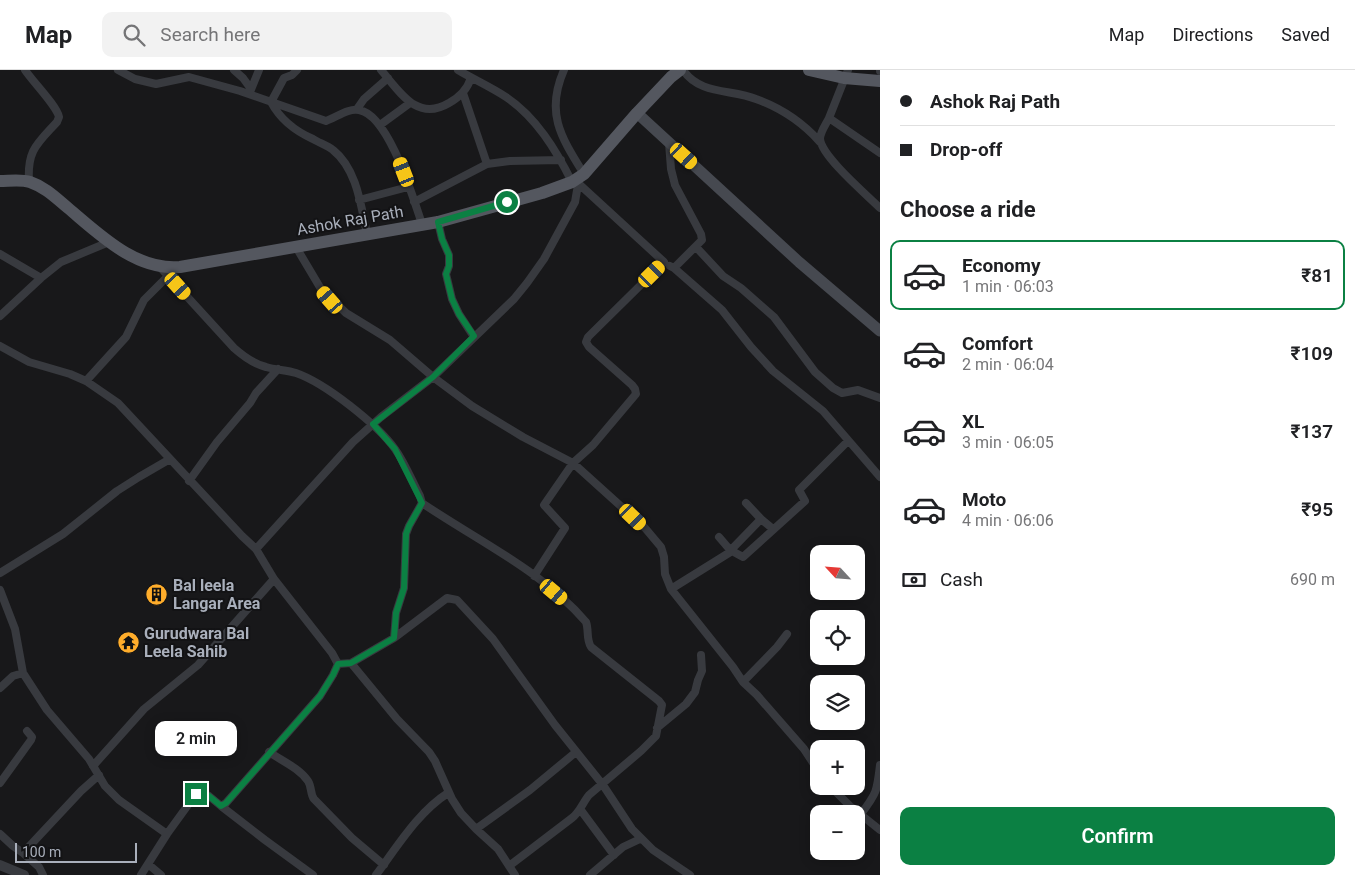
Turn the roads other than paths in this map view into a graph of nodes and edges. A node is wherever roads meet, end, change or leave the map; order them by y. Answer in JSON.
{"nodes":[{"id":1,"x":25,"y":70,"type":"edge"},
{"id":2,"x":118,"y":70,"type":"edge"},
{"id":3,"x":234,"y":70,"type":"edge"},
{"id":4,"x":259,"y":70,"type":"edge"},
{"id":5,"x":298,"y":70,"type":"edge"},
{"id":6,"x":381,"y":70,"type":"edge"},
{"id":7,"x":458,"y":70,"type":"edge"},
{"id":8,"x":564,"y":70,"type":"edge"},
{"id":9,"x":809,"y":70,"type":"edge"},
{"id":10,"x":674,"y":72,"type":"edge"},
{"id":11,"x":187,"y":73,"type":"edge"},
{"id":12,"x":846,"y":74,"type":"edge"},
{"id":13,"x":388,"y":78,"type":"junction"},
{"id":14,"x":471,"y":78,"type":"junction"},
{"id":15,"x":880,"y":81,"type":"edge"},
{"id":16,"x":250,"y":92,"type":"junction"},
{"id":17,"x":463,"y":93,"type":"junction"},
{"id":18,"x":271,"y":102,"type":"junction"},
{"id":19,"x":410,"y":102,"type":"junction"},
{"id":20,"x":357,"y":109,"type":"junction"},
{"id":21,"x":637,"y":114,"type":"junction"},
{"id":22,"x":829,"y":118,"type":"junction"},
{"id":23,"x":380,"y":125,"type":"junction"},
{"id":24,"x":820,"y":142,"type":"junction"},
{"id":25,"x":669,"y":143,"type":"junction"},
{"id":26,"x":880,"y":153,"type":"edge"},
{"id":27,"x":561,"y":160,"type":"junction"},
{"id":28,"x":487,"y":164,"type":"junction"},
{"id":29,"x":578,"y":180,"type":"junction"},
{"id":30,"x":0,"y":181,"type":"edge"},
{"id":31,"x":28,"y":182,"type":"junction"},
{"id":32,"x":408,"y":186,"type":"junction"},
{"id":33,"x":359,"y":200,"type":"junction"},
{"id":34,"x":414,"y":202,"type":"junction"},
{"id":35,"x":880,"y":208,"type":"edge"},
{"id":36,"x":438,"y":222,"type":"junction"},
{"id":37,"x":422,"y":224,"type":"junction"},
{"id":38,"x":367,"y":234,"type":"junction"},
{"id":39,"x":109,"y":242,"type":"junction"},
{"id":40,"x":296,"y":247,"type":"junction"},
{"id":41,"x":696,"y":247,"type":"junction"},
{"id":42,"x":0,"y":254,"type":"edge"},
{"id":43,"x":664,"y":262,"type":"junction"},
{"id":44,"x":674,"y":268,"type":"junction"},
{"id":45,"x":164,"y":271,"type":"junction"},
{"id":46,"x":41,"y":278,"type":"junction"},
{"id":47,"x":0,"y":316,"type":"edge"},
{"id":48,"x":880,"y":331,"type":"edge"},
{"id":49,"x":474,"y":336,"type":"junction"},
{"id":50,"x":0,"y":346,"type":"edge"},
{"id":51,"x":278,"y":370,"type":"junction"},
{"id":52,"x":433,"y":377,"type":"junction"},
{"id":53,"x":86,"y":381,"type":"junction"},
{"id":54,"x":880,"y":398,"type":"edge"},
{"id":55,"x":373,"y":424,"type":"junction"},
{"id":56,"x":848,"y":441,"type":"junction"},
{"id":57,"x":170,"y":460,"type":"junction"},
{"id":58,"x":573,"y":463,"type":"junction"},
{"id":59,"x":880,"y":477,"type":"edge"},
{"id":60,"x":189,"y":481,"type":"junction"},
{"id":61,"x":422,"y":503,"type":"junction"},
{"id":62,"x":746,"y":503,"type":"dead end"},
{"id":63,"x":761,"y":519,"type":"junction"},
{"id":64,"x":773,"y":529,"type":"junction"},
{"id":65,"x":719,"y":537,"type":"dead end"},
{"id":66,"x":256,"y":549,"type":"junction"},
{"id":67,"x":730,"y":552,"type":"junction"},
{"id":68,"x":0,"y":573,"type":"edge"},
{"id":69,"x":534,"y":576,"type":"junction"},
{"id":70,"x":274,"y":579,"type":"junction"},
{"id":71,"x":0,"y":590,"type":"edge"},
{"id":72,"x":671,"y":590,"type":"junction"},
{"id":73,"x":787,"y":634,"type":"dead end"},
{"id":74,"x":394,"y":638,"type":"junction"},
{"id":75,"x":701,"y":655,"type":"dead end"},
{"id":76,"x":351,"y":663,"type":"junction"},
{"id":77,"x":338,"y":664,"type":"junction"},
{"id":78,"x":23,"y":673,"type":"junction"},
{"id":79,"x":743,"y":682,"type":"junction"},
{"id":80,"x":0,"y":688,"type":"edge"},
{"id":81,"x":657,"y":728,"type":"junction"},
{"id":82,"x":28,"y":731,"type":"dead end"},
{"id":83,"x":269,"y":752,"type":"junction"},
{"id":84,"x":576,"y":752,"type":"junction"},
{"id":85,"x":810,"y":758,"type":"edge"},
{"id":86,"x":880,"y":764,"type":"edge"},
{"id":87,"x":93,"y":766,"type":"junction"},
{"id":88,"x":99,"y":775,"type":"junction"},
{"id":89,"x":0,"y":783,"type":"edge"},
{"id":90,"x":603,"y":785,"type":"junction"},
{"id":91,"x":448,"y":793,"type":"junction"},
{"id":92,"x":840,"y":795,"type":"edge"},
{"id":93,"x":851,"y":805,"type":"edge"},
{"id":94,"x":221,"y":806,"type":"junction"},
{"id":95,"x":865,"y":808,"type":"edge"},
{"id":96,"x":580,"y":809,"type":"junction"},
{"id":97,"x":865,"y":817,"type":"edge"},
{"id":98,"x":476,"y":829,"type":"junction"},
{"id":99,"x":880,"y":830,"type":"edge"},
{"id":100,"x":0,"y":834,"type":"edge"},
{"id":101,"x":167,"y":834,"type":"junction"},
{"id":102,"x":640,"y":838,"type":"junction"},
{"id":103,"x":23,"y":853,"type":"junction"},
{"id":104,"x":614,"y":854,"type":"junction"},
{"id":105,"x":148,"y":864,"type":"junction"},
{"id":106,"x":0,"y":865,"type":"edge"},
{"id":107,"x":384,"y":865,"type":"junction"},
{"id":108,"x":509,"y":866,"type":"junction"},
{"id":109,"x":24,"y":875,"type":"edge"},
{"id":110,"x":44,"y":875,"type":"edge"},
{"id":111,"x":141,"y":875,"type":"edge"},
{"id":112,"x":161,"y":875,"type":"edge"},
{"id":113,"x":313,"y":875,"type":"edge"},
{"id":114,"x":376,"y":875,"type":"edge"},
{"id":115,"x":515,"y":875,"type":"edge"},
{"id":116,"x":590,"y":875,"type":"edge"},
{"id":117,"x":690,"y":875,"type":"edge"}],
"edges":[{"from":1,"to":31,"type":"street"},
{"from":2,"to":11,"type":"street"},
{"from":3,"to":16,"type":"street"},
{"from":4,"to":16,"type":"street"},
{"from":5,"to":18,"type":"street"},
{"from":6,"to":13,"type":"street"},
{"from":7,"to":14,"type":"street"},
{"from":8,"to":29,"type":"street"},
{"from":9,"to":12,"type":"main road"},
{"from":10,"to":21,"type":"main road","name":"Ashok Raj Path"},
{"from":10,"to":24,"type":"street"},
{"from":11,"to":16,"type":"street"},
{"from":12,"to":15,"type":"main road"},
{"from":12,"to":22,"type":"street"},
{"from":13,"to":19,"type":"street"},
{"from":13,"to":20,"type":"street"},
{"from":14,"to":17,"type":"street"},
{"from":14,"to":27,"type":"street"},
{"from":16,"to":18,"type":"street"},
{"from":17,"to":19,"type":"street"},
{"from":17,"to":28,"type":"street"},
{"from":18,"to":20,"type":"street"},
{"from":18,"to":33,"type":"street"},
{"from":19,"to":23,"type":"street"},
{"from":20,"to":23,"type":"street"},
{"from":21,"to":25,"type":"main road"},
{"from":21,"to":29,"type":"main road","name":"Ashok Raj Path"},
{"from":22,"to":24,"type":"street"},
{"from":22,"to":26,"type":"street"},
{"from":23,"to":32,"type":"street"},
{"from":24,"to":35,"type":"street"},
{"from":25,"to":41,"type":"street"},
{"from":25,"to":48,"type":"main road"},
{"from":27,"to":28,"type":"street"},
{"from":27,"to":29,"type":"street"},
{"from":28,"to":34,"type":"street"},
{"from":29,"to":36,"type":"main road","name":"Ashok Raj Path"},
{"from":29,"to":43,"type":"street"},
{"from":29,"to":49,"type":"street"},
{"from":30,"to":31,"type":"main road","name":"Ashok Raj Path"},
{"from":31,"to":39,"type":"main road","name":"Ashok Raj Path"},
{"from":32,"to":33,"type":"street"},
{"from":32,"to":34,"type":"street"},
{"from":33,"to":38,"type":"street"},
{"from":34,"to":37,"type":"street"},
{"from":36,"to":37,"type":"main road","name":"Ashok Raj Path"},
{"from":36,"to":49,"type":"street"},
{"from":37,"to":38,"type":"main road","name":"Ashok Raj Path"},
{"from":38,"to":40,"type":"main road","name":"Ashok Raj Path"},
{"from":39,"to":45,"type":"main road","name":"Ashok Raj Path"},
{"from":39,"to":46,"type":"street"},
{"from":40,"to":45,"type":"main road","name":"Ashok Raj Path"},
{"from":40,"to":52,"type":"street"},
{"from":41,"to":44,"type":"street"},
{"from":41,"to":54,"type":"street"},
{"from":42,"to":46,"type":"street"},
{"from":43,"to":44,"type":"street"},
{"from":43,"to":58,"type":"street"},
{"from":44,"to":56,"type":"street"},
{"from":45,"to":51,"type":"street"},
{"from":45,"to":53,"type":"street"},
{"from":46,"to":47,"type":"street"},
{"from":49,"to":52,"type":"street"},
{"from":50,"to":53,"type":"street"},
{"from":51,"to":55,"type":"street"},
{"from":51,"to":60,"type":"street"},
{"from":52,"to":55,"type":"street"},
{"from":52,"to":58,"type":"street"},
{"from":53,"to":57,"type":"street"},
{"from":55,"to":61,"type":"street"},
{"from":55,"to":66,"type":"street"},
{"from":56,"to":59,"type":"street"},
{"from":56,"to":64,"type":"street"},
{"from":57,"to":60,"type":"street"},
{"from":57,"to":68,"type":"street"},
{"from":58,"to":69,"type":"street"},
{"from":58,"to":72,"type":"street"},
{"from":60,"to":66,"type":"street"},
{"from":61,"to":69,"type":"street"},
{"from":61,"to":74,"type":"street"},
{"from":62,"to":63,"type":"street"},
{"from":63,"to":64,"type":"street"},
{"from":63,"to":67,"type":"street"},
{"from":64,"to":67,"type":"street"},
{"from":65,"to":67,"type":"street"},
{"from":66,"to":70,"type":"street"},
{"from":67,"to":72,"type":"street"},
{"from":69,"to":81,"type":"street"},
{"from":70,"to":77,"type":"street"},
{"from":70,"to":87,"type":"street"},
{"from":71,"to":78,"type":"street"},
{"from":72,"to":79,"type":"street"},
{"from":73,"to":79,"type":"street"},
{"from":74,"to":76,"type":"street"},
{"from":74,"to":84,"type":"street"},
{"from":75,"to":81,"type":"street"},
{"from":76,"to":77,"type":"street"},
{"from":76,"to":91,"type":"street"},
{"from":77,"to":83,"type":"street"},
{"from":78,"to":80,"type":"street"},
{"from":78,"to":87,"type":"street"},
{"from":79,"to":85,"type":"street"},
{"from":81,"to":90,"type":"street"},
{"from":82,"to":89,"type":"street"},
{"from":83,"to":94,"type":"street"},
{"from":83,"to":107,"type":"street"},
{"from":84,"to":90,"type":"street"},
{"from":84,"to":98,"type":"street"},
{"from":86,"to":95,"type":"street"},
{"from":87,"to":88,"type":"street"},
{"from":88,"to":101,"type":"street"},
{"from":88,"to":103,"type":"street"},
{"from":90,"to":96,"type":"street"},
{"from":90,"to":102,"type":"street"},
{"from":91,"to":98,"type":"street"},
{"from":91,"to":107,"type":"street"},
{"from":92,"to":93,"type":"street"},
{"from":94,"to":101,"type":"street"},
{"from":94,"to":113,"type":"street"},
{"from":96,"to":104,"type":"street"},
{"from":96,"to":108,"type":"street"},
{"from":97,"to":99,"type":"street"},
{"from":98,"to":108,"type":"street"},
{"from":100,"to":103,"type":"street"},
{"from":101,"to":105,"type":"street"},
{"from":102,"to":104,"type":"street"},
{"from":102,"to":117,"type":"street"},
{"from":103,"to":110,"type":"street"},
{"from":104,"to":116,"type":"street"},
{"from":105,"to":111,"type":"street"},
{"from":105,"to":112,"type":"street"},
{"from":106,"to":109,"type":"street"},
{"from":107,"to":114,"type":"street"},
{"from":108,"to":115,"type":"street"}]}
